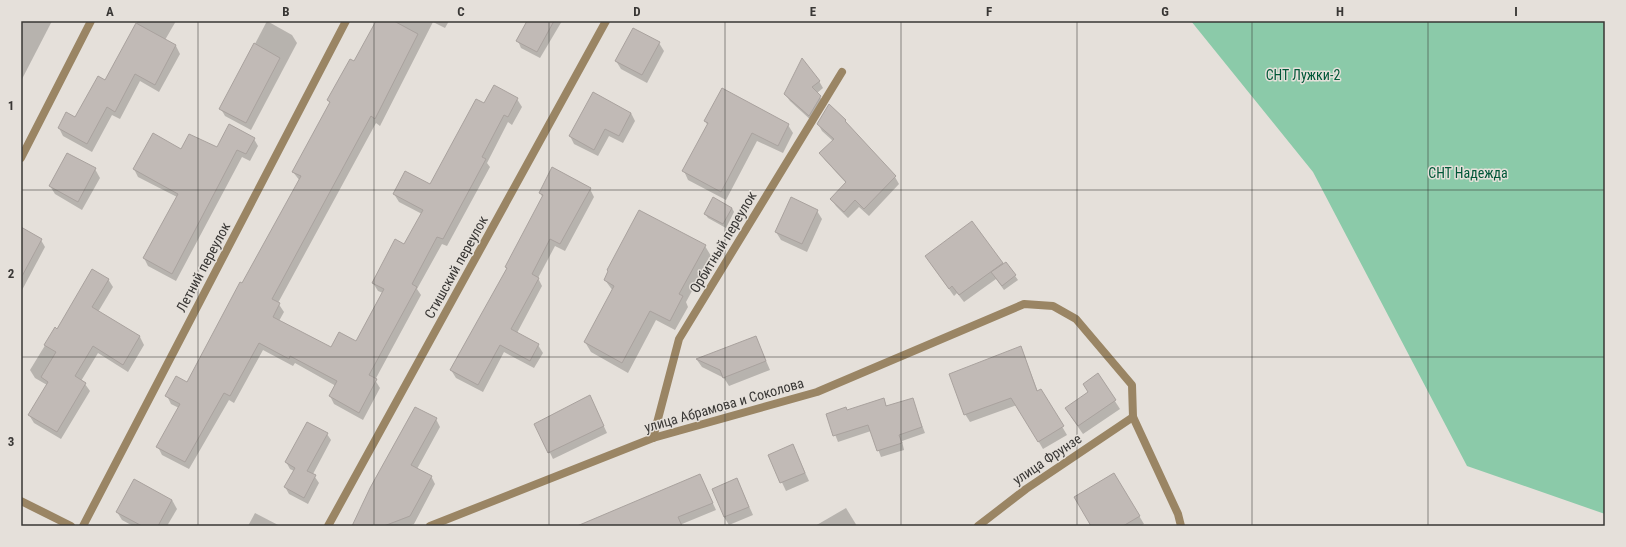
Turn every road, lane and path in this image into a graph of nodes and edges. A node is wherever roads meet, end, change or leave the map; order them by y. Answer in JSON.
{"nodes":[{"id":1,"x":91,"y":21,"type":"edge"},
{"id":2,"x":346,"y":21,"type":"edge"},
{"id":3,"x":606,"y":21,"type":"edge"},
{"id":4,"x":842,"y":72,"type":"dead end"},
{"id":5,"x":21,"y":158,"type":"edge"},
{"id":6,"x":1134,"y":417,"type":"junction"},
{"id":7,"x":653,"y":438,"type":"junction"},
{"id":8,"x":21,"y":501,"type":"edge"},
{"id":9,"x":71,"y":526,"type":"edge"},
{"id":10,"x":83,"y":526,"type":"edge"},
{"id":11,"x":328,"y":526,"type":"edge"},
{"id":12,"x":430,"y":526,"type":"edge"},
{"id":13,"x":978,"y":526,"type":"edge"},
{"id":14,"x":1181,"y":526,"type":"edge"}],
"edges":[{"from":1,"to":5,"type":"street"},
{"from":2,"to":10,"type":"street","name":"Летний переулок"},
{"from":3,"to":11,"type":"street","name":"Стишский переулок"},
{"from":4,"to":7,"type":"street","name":"Орбитный переулок"},
{"from":6,"to":7,"type":"street","name":"улица Абрамова и Соколова"},
{"from":6,"to":13,"type":"street","name":"улица Фрунзе"},
{"from":6,"to":14,"type":"street"},
{"from":7,"to":12,"type":"street","name":"улица Абрамова и Соколова"},
{"from":8,"to":9,"type":"street"}]}
